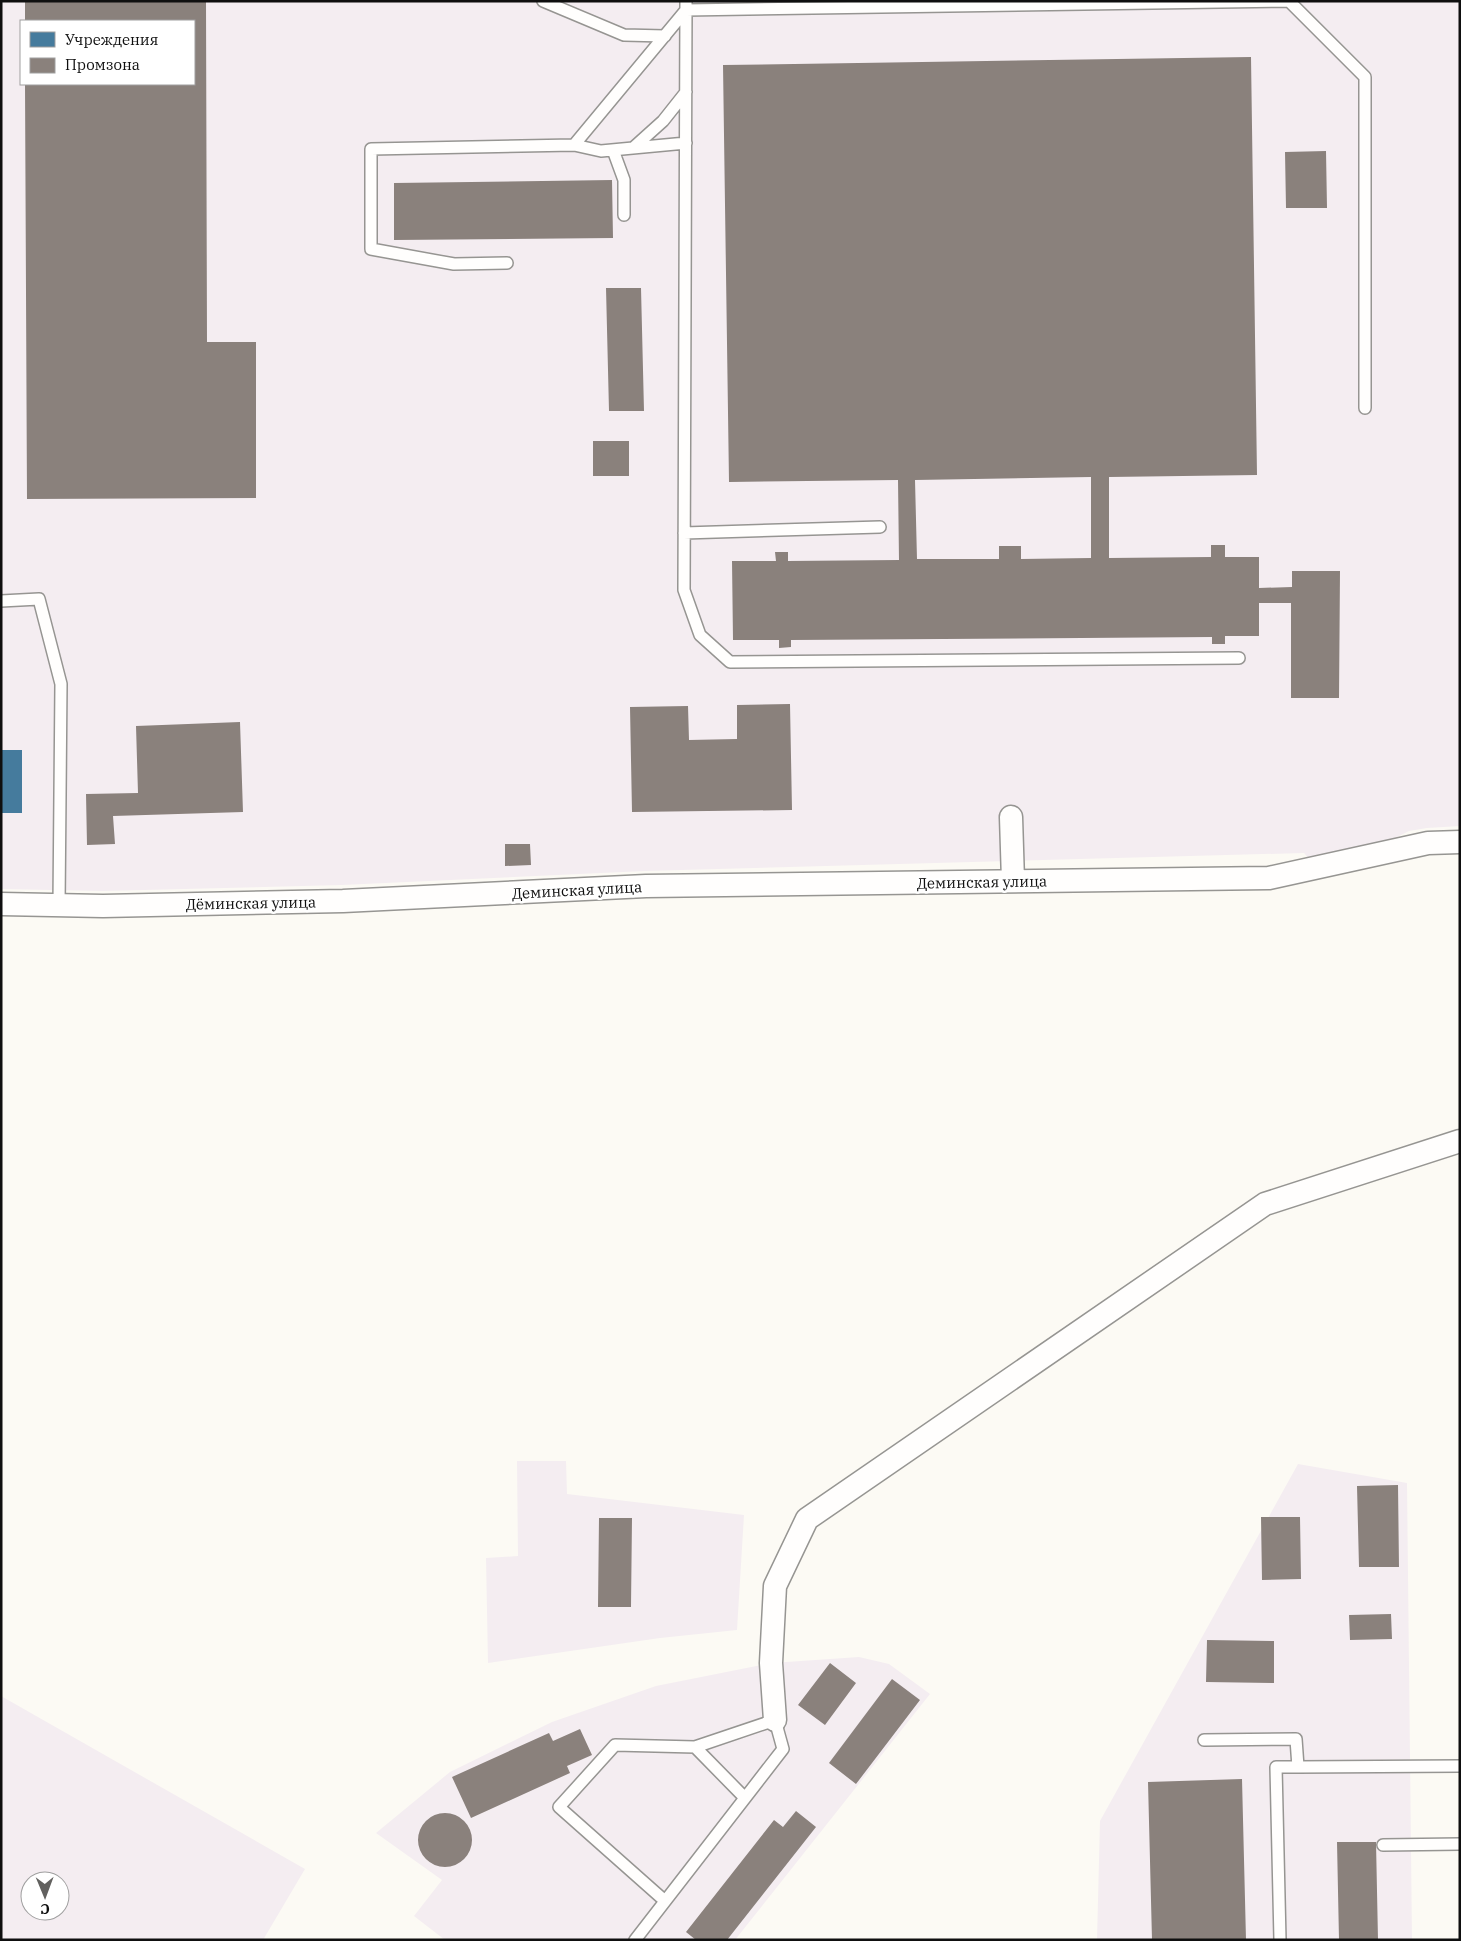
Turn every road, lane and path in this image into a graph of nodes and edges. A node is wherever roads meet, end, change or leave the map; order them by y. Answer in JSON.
{"nodes":[{"id":1,"x":543,"y":1,"type":"edge"},
{"id":2,"x":1290,"y":2,"type":"edge"},
{"id":3,"x":686,"y":6,"type":"edge"},
{"id":4,"x":665,"y":36,"type":"junction"},
{"id":5,"x":686,"y":92,"type":"junction"},
{"id":6,"x":686,"y":142,"type":"junction"},
{"id":7,"x":574,"y":145,"type":"junction"},
{"id":8,"x":633,"y":148,"type":"junction"},
{"id":9,"x":613,"y":150,"type":"junction"},
{"id":10,"x":624,"y":215,"type":"dead end"},
{"id":11,"x":507,"y":263,"type":"dead end"},
{"id":12,"x":1365,"y":408,"type":"dead end"},
{"id":13,"x":880,"y":527,"type":"dead end"},
{"id":14,"x":684,"y":533,"type":"junction"},
{"id":15,"x":1,"y":601,"type":"edge"},
{"id":16,"x":1239,"y":658,"type":"dead end"},
{"id":17,"x":1011,"y":816,"type":"dead end"},
{"id":18,"x":1460,"y":842,"type":"edge"},
{"id":19,"x":1012,"y":881,"type":"junction"},
{"id":20,"x":500,"y":893,"type":"joint"},
{"id":21,"x":1,"y":904,"type":"edge"},
{"id":22,"x":59,"y":905,"type":"junction"},
{"id":23,"x":1460,"y":1141,"type":"edge"},
{"id":24,"x":775,"y":1720,"type":"junction"},
{"id":25,"x":1204,"y":1740,"type":"dead end"},
{"id":26,"x":695,"y":1747,"type":"junction"},
{"id":27,"x":1298,"y":1766,"type":"junction"},
{"id":28,"x":1460,"y":1766,"type":"edge"},
{"id":29,"x":745,"y":1798,"type":"junction"},
{"id":30,"x":1460,"y":1844,"type":"edge"},
{"id":31,"x":1383,"y":1845,"type":"dead end"},
{"id":32,"x":665,"y":1900,"type":"junction"},
{"id":33,"x":635,"y":1940,"type":"edge"},
{"id":34,"x":1280,"y":1940,"type":"edge"}],
"edges":[{"from":1,"to":4,"type":"lane"},
{"from":2,"to":3,"type":"lane"},
{"from":2,"to":12,"type":"lane"},
{"from":3,"to":4,"type":"lane"},
{"from":3,"to":5,"type":"lane"},
{"from":4,"to":7,"type":"lane"},
{"from":5,"to":6,"type":"lane"},
{"from":5,"to":8,"type":"lane"},
{"from":6,"to":8,"type":"lane"},
{"from":6,"to":14,"type":"lane"},
{"from":7,"to":9,"type":"lane"},
{"from":7,"to":11,"type":"lane"},
{"from":8,"to":9,"type":"lane"},
{"from":9,"to":10,"type":"lane"},
{"from":13,"to":14,"type":"lane"},
{"from":14,"to":16,"type":"lane"},
{"from":15,"to":22,"type":"lane"},
{"from":17,"to":19,"type":"street"},
{"from":18,"to":19,"type":"street","name":"Деминская улица"},
{"from":19,"to":20,"type":"street","name":"Деминская улица"},
{"from":20,"to":22,"type":"street","name":"Дёминская улица"},
{"from":21,"to":22,"type":"street","name":"Дёминская улица"},
{"from":23,"to":24,"type":"street"},
{"from":24,"to":26,"type":"lane"},
{"from":24,"to":29,"type":"lane"},
{"from":25,"to":27,"type":"lane"},
{"from":26,"to":29,"type":"lane"},
{"from":26,"to":32,"type":"lane"},
{"from":27,"to":28,"type":"lane"},
{"from":27,"to":34,"type":"lane"},
{"from":29,"to":32,"type":"lane"},
{"from":30,"to":31,"type":"lane"},
{"from":32,"to":33,"type":"lane"}]}
